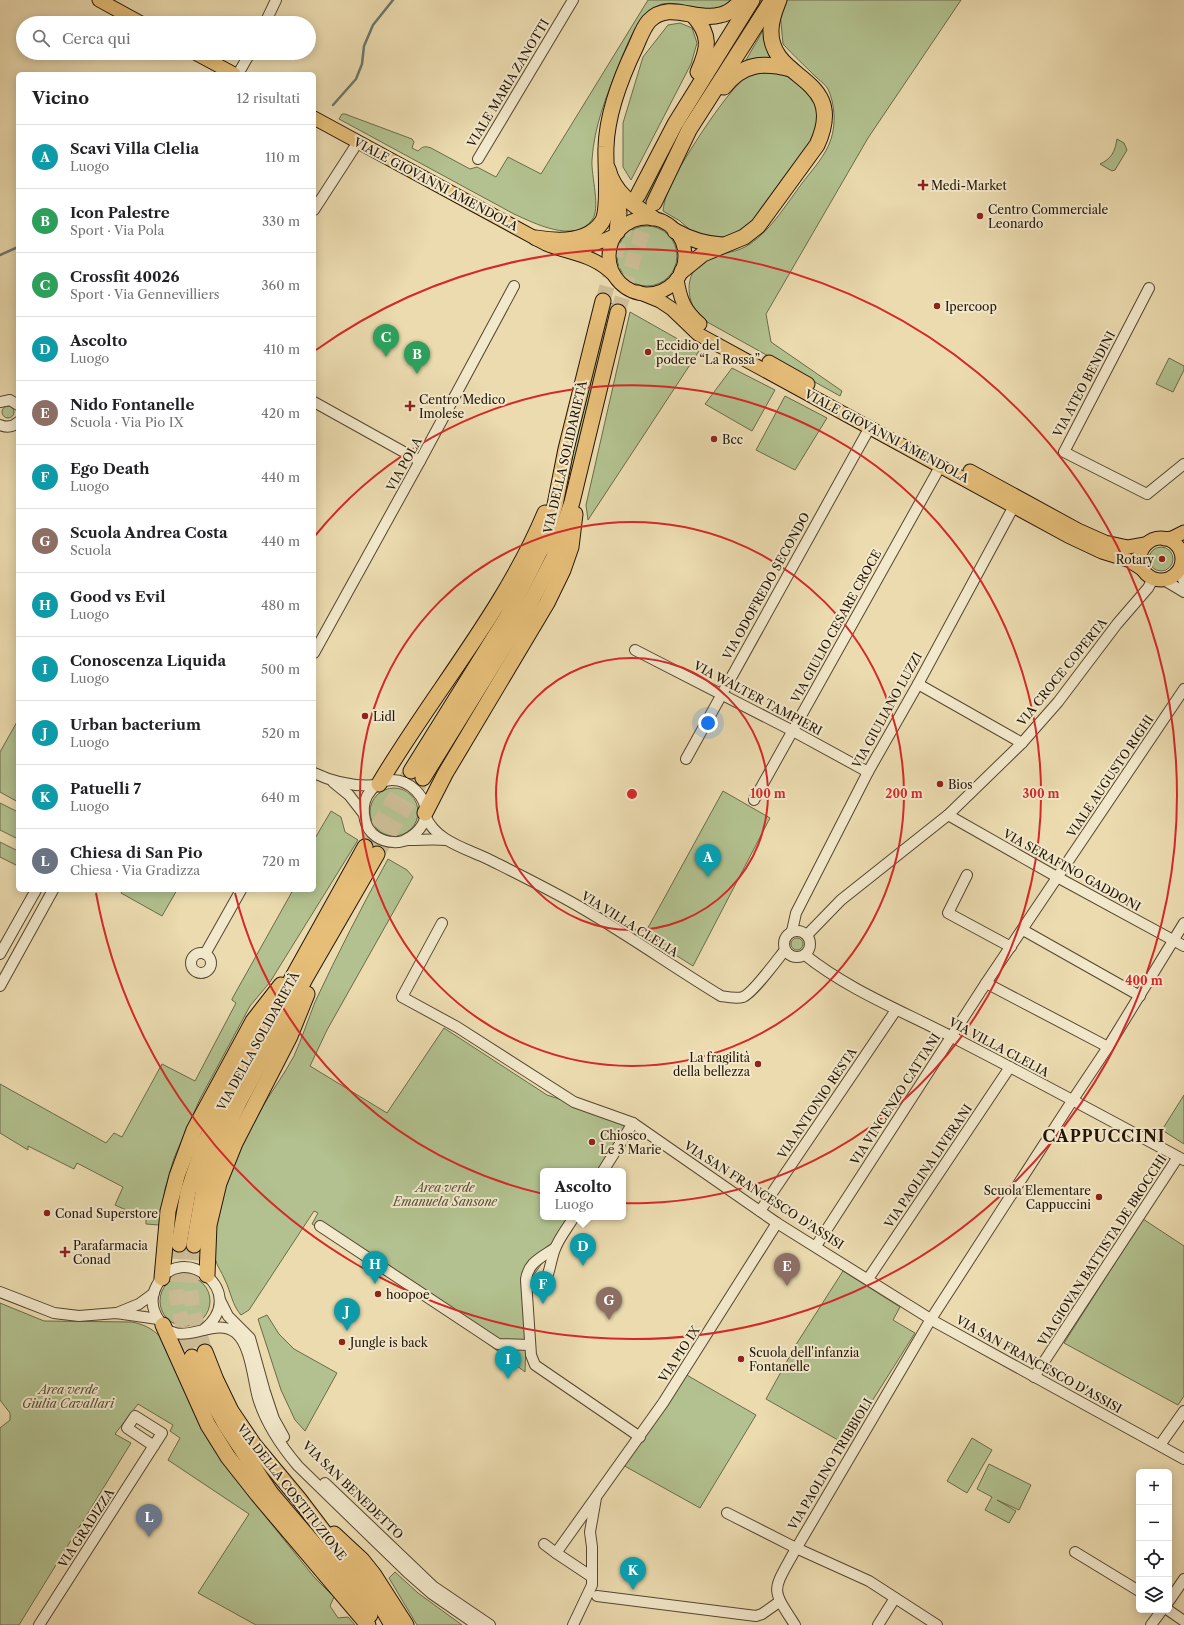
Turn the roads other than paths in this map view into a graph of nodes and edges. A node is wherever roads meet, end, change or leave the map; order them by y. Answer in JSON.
{"nodes":[{"id":1,"x":99,"y":0,"type":"edge"},
{"id":2,"x":276,"y":0,"type":"edge"},
{"id":3,"x":573,"y":0,"type":"edge"},
{"id":4,"x":742,"y":0,"type":"edge"},
{"id":5,"x":752,"y":0,"type":"edge"},
{"id":6,"x":772,"y":0,"type":"edge"},
{"id":7,"x":779,"y":0,"type":"edge"},
{"id":8,"x":692,"y":15,"type":"junction"},
{"id":9,"x":128,"y":16,"type":"edge"},
{"id":10,"x":268,"y":16,"type":"edge"},
{"id":11,"x":208,"y":60,"type":"edge"},
{"id":12,"x":246,"y":60,"type":"edge"},
{"id":13,"x":791,"y":69,"type":"junction"},
{"id":14,"x":230,"y":72,"type":"edge"},
{"id":15,"x":239,"y":72,"type":"edge"},
{"id":16,"x":316,"y":119,"type":"edge"},
{"id":17,"x":675,"y":124,"type":"junction"},
{"id":18,"x":689,"y":130,"type":"junction"},
{"id":19,"x":358,"y":142,"type":"junction"},
{"id":20,"x":606,"y":158,"type":"junction"},
{"id":21,"x":478,"y":159,"type":"dead end"},
{"id":22,"x":615,"y":185,"type":"junction"},
{"id":23,"x":638,"y":195,"type":"tunnel mouth"},
{"id":24,"x":654,"y":203,"type":"tunnel mouth"},
{"id":25,"x":316,"y":207,"type":"edge"},
{"id":26,"x":652,"y":218,"type":"junction"},
{"id":27,"x":676,"y":231,"type":"junction"},
{"id":28,"x":616,"y":234,"type":"junction"},
{"id":29,"x":536,"y":238,"type":"junction"},
{"id":30,"x":723,"y":245,"type":"junction"},
{"id":31,"x":559,"y":249,"type":"junction"},
{"id":32,"x":614,"y":275,"type":"junction"},
{"id":33,"x":679,"y":275,"type":"junction"},
{"id":34,"x":514,"y":286,"type":"dead end"},
{"id":35,"x":1149,"y":288,"type":"dead end"},
{"id":36,"x":638,"y":292,"type":"junction"},
{"id":37,"x":603,"y":301,"type":"tunnel mouth"},
{"id":38,"x":618,"y":312,"type":"tunnel mouth"},
{"id":39,"x":0,"y":402,"type":"edge"},
{"id":40,"x":16,"y":403,"type":"edge"},
{"id":41,"x":316,"y":403,"type":"edge"},
{"id":42,"x":16,"y":423,"type":"edge"},
{"id":43,"x":0,"y":425,"type":"edge"},
{"id":44,"x":870,"y":427,"type":"junction"},
{"id":45,"x":566,"y":449,"type":"junction"},
{"id":46,"x":582,"y":459,"type":"junction"},
{"id":47,"x":420,"y":461,"type":"junction"},
{"id":48,"x":1184,"y":464,"type":"edge"},
{"id":49,"x":941,"y":465,"type":"junction"},
{"id":50,"x":1011,"y":510,"type":"junction"},
{"id":51,"x":1184,"y":532,"type":"edge"},
{"id":52,"x":1165,"y":539,"type":"junction"},
{"id":53,"x":1146,"y":544,"type":"junction"},
{"id":54,"x":1182,"y":558,"type":"edge"},
{"id":55,"x":1142,"y":570,"type":"junction"},
{"id":56,"x":1159,"y":579,"type":"junction"},
{"id":57,"x":1184,"y":582,"type":"edge"},
{"id":58,"x":1184,"y":592,"type":"edge"},
{"id":59,"x":316,"y":648,"type":"edge"},
{"id":60,"x":635,"y":650,"type":"dead end"},
{"id":61,"x":918,"y":684,"type":"junction"},
{"id":62,"x":1184,"y":689,"type":"edge"},
{"id":63,"x":721,"y":693,"type":"junction"},
{"id":64,"x":793,"y":730,"type":"junction"},
{"id":65,"x":1022,"y":743,"type":"junction"},
{"id":66,"x":686,"y":759,"type":"dead end"},
{"id":67,"x":868,"y":772,"type":"junction"},
{"id":68,"x":316,"y":774,"type":"edge"},
{"id":69,"x":331,"y":781,"type":"junction"},
{"id":70,"x":378,"y":785,"type":"junction"},
{"id":71,"x":754,"y":800,"type":"dead end"},
{"id":72,"x":363,"y":813,"type":"junction"},
{"id":73,"x":425,"y":814,"type":"junction"},
{"id":74,"x":948,"y":815,"type":"junction"},
{"id":75,"x":406,"y":840,"type":"junction"},
{"id":76,"x":446,"y":840,"type":"junction"},
{"id":77,"x":968,"y":875,"type":"dead end"},
{"id":78,"x":1057,"y":877,"type":"junction"},
{"id":79,"x":35,"y":892,"type":"edge"},
{"id":80,"x":51,"y":892,"type":"edge"},
{"id":81,"x":240,"y":892,"type":"edge"},
{"id":82,"x":442,"y":923,"type":"dead end"},
{"id":83,"x":1184,"y":923,"type":"edge"},
{"id":84,"x":335,"y":929,"type":"junction"},
{"id":85,"x":1023,"y":930,"type":"junction"},
{"id":86,"x":792,"y":931,"type":"junction"},
{"id":87,"x":807,"y":935,"type":"junction"},
{"id":88,"x":1173,"y":941,"type":"junction"},
{"id":89,"x":1184,"y":946,"type":"edge"},
{"id":90,"x":1011,"y":947,"type":"junction"},
{"id":91,"x":786,"y":950,"type":"junction"},
{"id":92,"x":0,"y":954,"type":"edge"},
{"id":93,"x":205,"y":954,"type":"dead end"},
{"id":94,"x":805,"y":955,"type":"junction"},
{"id":95,"x":300,"y":964,"type":"junction"},
{"id":96,"x":986,"y":983,"type":"junction"},
{"id":97,"x":0,"y":986,"type":"edge"},
{"id":98,"x":1140,"y":996,"type":"junction"},
{"id":99,"x":896,"y":1010,"type":"junction"},
{"id":100,"x":951,"y":1036,"type":"junction"},
{"id":101,"x":1108,"y":1047,"type":"junction"},
{"id":102,"x":1010,"y":1067,"type":"junction"},
{"id":103,"x":1072,"y":1101,"type":"junction"},
{"id":104,"x":633,"y":1123,"type":"junction"},
{"id":105,"x":1181,"y":1158,"type":"edge"},
{"id":106,"x":605,"y":1168,"type":"edge"},
{"id":107,"x":760,"y":1211,"type":"junction"},
{"id":108,"x":572,"y":1220,"type":"edge"},
{"id":109,"x":777,"y":1223,"type":"junction"},
{"id":110,"x":320,"y":1226,"type":"dead end"},
{"id":111,"x":816,"y":1246,"type":"junction"},
{"id":112,"x":555,"y":1248,"type":"junction"},
{"id":113,"x":207,"y":1275,"type":"junction"},
{"id":114,"x":162,"y":1278,"type":"junction"},
{"id":115,"x":868,"y":1279,"type":"junction"},
{"id":116,"x":526,"y":1280,"type":"junction"},
{"id":117,"x":541,"y":1285,"type":"junction"},
{"id":118,"x":0,"y":1286,"type":"edge"},
{"id":119,"x":0,"y":1292,"type":"edge"},
{"id":120,"x":154,"y":1292,"type":"junction"},
{"id":121,"x":19,"y":1300,"type":"junction"},
{"id":122,"x":220,"y":1300,"type":"junction"},
{"id":123,"x":528,"y":1303,"type":"junction"},
{"id":124,"x":116,"y":1313,"type":"junction"},
{"id":125,"x":931,"y":1319,"type":"junction"},
{"id":126,"x":161,"y":1322,"type":"junction"},
{"id":127,"x":203,"y":1330,"type":"junction"},
{"id":128,"x":530,"y":1345,"type":"junction"},
{"id":129,"x":1034,"y":1377,"type":"junction"},
{"id":130,"x":1184,"y":1411,"type":"edge"},
{"id":131,"x":640,"y":1437,"type":"junction"},
{"id":132,"x":1160,"y":1445,"type":"junction"},
{"id":133,"x":154,"y":1446,"type":"dead end"},
{"id":134,"x":1184,"y":1459,"type":"edge"},
{"id":135,"x":597,"y":1494,"type":"junction"},
{"id":136,"x":299,"y":1500,"type":"junction"},
{"id":137,"x":727,"y":1513,"type":"dead end"},
{"id":138,"x":544,"y":1544,"type":"dead end"},
{"id":139,"x":796,"y":1548,"type":"junction"},
{"id":140,"x":1075,"y":1552,"type":"dead end"},
{"id":141,"x":556,"y":1553,"type":"junction"},
{"id":142,"x":592,"y":1577,"type":"junction"},
{"id":143,"x":1184,"y":1580,"type":"edge"},
{"id":144,"x":1136,"y":1590,"type":"edge"},
{"id":145,"x":598,"y":1596,"type":"dead end"},
{"id":146,"x":1172,"y":1597,"type":"edge"},
{"id":147,"x":895,"y":1598,"type":"junction"},
{"id":148,"x":780,"y":1602,"type":"junction"},
{"id":149,"x":1160,"y":1613,"type":"edge"},
{"id":150,"x":1172,"y":1613,"type":"edge"},
{"id":151,"x":922,"y":1621,"type":"edge"},
{"id":152,"x":1184,"y":1621,"type":"edge"},
{"id":153,"x":39,"y":1625,"type":"edge"},
{"id":154,"x":368,"y":1625,"type":"edge"},
{"id":155,"x":376,"y":1625,"type":"edge"},
{"id":156,"x":392,"y":1625,"type":"edge"},
{"id":157,"x":406,"y":1625,"type":"edge"},
{"id":158,"x":476,"y":1625,"type":"edge"},
{"id":159,"x":490,"y":1625,"type":"edge"},
{"id":160,"x":573,"y":1625,"type":"edge"},
{"id":161,"x":795,"y":1625,"type":"edge"},
{"id":162,"x":878,"y":1625,"type":"edge"},
{"id":163,"x":936,"y":1625,"type":"edge"},
{"id":164,"x":1151,"y":1625,"type":"edge"}],
"edges":[{"from":1,"to":9,"type":"main road"},
{"from":2,"to":10,"type":"street"},
{"from":3,"to":21,"type":"street","name":"VIALE MARIA ZANOTTI"},
{"from":4,"to":8,"type":"highway"},
{"from":5,"to":17,"type":"highway"},
{"from":6,"to":18,"type":"highway"},
{"from":7,"to":13,"type":"highway"},
{"from":8,"to":17,"type":"highway"},
{"from":8,"to":20,"type":"highway"},
{"from":11,"to":14,"type":"main road"},
{"from":12,"to":15,"type":"street"},
{"from":13,"to":18,"type":"highway"},
{"from":13,"to":30,"type":"highway"},
{"from":16,"to":19,"type":"main road","name":"VIALE GIOVANNI AMENDOLA"},
{"from":17,"to":23,"type":"highway"},
{"from":18,"to":24,"type":"highway"},
{"from":19,"to":25,"type":"street"},
{"from":19,"to":29,"type":"main road","name":"VIALE GIOVANNI AMENDOLA"},
{"from":20,"to":22,"type":"highway"},
{"from":20,"to":29,"type":"highway"},
{"from":22,"to":26,"type":"highway"},
{"from":22,"to":28,"type":"highway"},
{"from":26,"to":27,"type":"main road"},
{"from":26,"to":28,"type":"main road"},
{"from":27,"to":30,"type":"highway"},
{"from":27,"to":33,"type":"main road"},
{"from":28,"to":31,"type":"main road","name":"VIALE GIOVANNI AMENDOLA"},
{"from":28,"to":32,"type":"main road"},
{"from":29,"to":31,"type":"main road","name":"VIALE GIOVANNI AMENDOLA"},
{"from":30,"to":33,"type":"highway"},
{"from":31,"to":32,"type":"main road","name":"VIALE GIOVANNI AMENDOLA"},
{"from":32,"to":36,"type":"main road"},
{"from":33,"to":36,"type":"main road"},
{"from":33,"to":53,"type":"main road","name":"VIALE GIOVANNI AMENDOLA"},
{"from":34,"to":47,"type":"street","name":"VIA POLA"},
{"from":35,"to":48,"type":"street","name":"VIA ATEO BENDINI"},
{"from":36,"to":44,"type":"main road","name":"VIALE GIOVANNI AMENDOLA"},
{"from":37,"to":45,"type":"highway","name":"VIA DELLA SOLIDARIETÀ"},
{"from":38,"to":46,"type":"highway","name":"VIA DELLA SOLIDARIETÀ"},
{"from":39,"to":40,"type":"street"},
{"from":41,"to":47,"type":"street"},
{"from":42,"to":43,"type":"street"},
{"from":44,"to":49,"type":"main road","name":"VIALE GIOVANNI AMENDOLA"},
{"from":44,"to":63,"type":"street","name":"VIA ODOFREDO SECONDO"},
{"from":45,"to":46,"type":"highway","name":"VIA DELLA SOLIDARIETÀ"},
{"from":45,"to":70,"type":"highway"},
{"from":46,"to":73,"type":"highway"},
{"from":47,"to":59,"type":"street","name":"VIA POLA"},
{"from":49,"to":50,"type":"main road","name":"VIALE GIOVANNI AMENDOLA"},
{"from":49,"to":64,"type":"street","name":"VIA GIULIO CESARE CROCE"},
{"from":50,"to":55,"type":"main road","name":"VIALE GIOVANNI AMENDOLA"},
{"from":50,"to":61,"type":"street","name":"VIA GIULIANO LUZZI"},
{"from":51,"to":52,"type":"main road","name":"VIALE GIOVANNI AMENDOLA"},
{"from":52,"to":53,"type":"main road","name":"VIALE GIOVANNI AMENDOLA"},
{"from":52,"to":54,"type":"main road"},
{"from":53,"to":55,"type":"main road"},
{"from":54,"to":56,"type":"main road"},
{"from":54,"to":57,"type":"street"},
{"from":55,"to":56,"type":"main road","name":"VIALE GIOVANNI AMENDOLA"},
{"from":56,"to":58,"type":"street","name":"VIALE GIOVANNI AMENDOLA"},
{"from":56,"to":65,"type":"street","name":"VIA CROCE COPERTA"},
{"from":60,"to":63,"type":"street","name":"VIA WALTER TAMPIERI"},
{"from":61,"to":65,"type":"street"},
{"from":61,"to":67,"type":"street","name":"VIA GIULIANO LUZZI"},
{"from":62,"to":78,"type":"street","name":"VIALE AUGUSTO RIGHI"},
{"from":63,"to":64,"type":"street","name":"VIA WALTER TAMPIERI"},
{"from":63,"to":66,"type":"street","name":"VIA ODOFREDO SECONDO"},
{"from":64,"to":67,"type":"street","name":"VIA WALTER TAMPIERI"},
{"from":64,"to":71,"type":"street","name":"VIA GIULIO CESARE CROCE"},
{"from":65,"to":74,"type":"street","name":"VIA CROCE COPERTA"},
{"from":67,"to":86,"type":"street","name":"VIA GIULIANO LUZZI"},
{"from":68,"to":69,"type":"street","name":"VIA VILLA CLELIA"},
{"from":69,"to":70,"type":"street","name":"VIA VILLA CLELIA"},
{"from":69,"to":72,"type":"street","name":"VIA VILLA CLELIA"},
{"from":70,"to":72,"type":"street"},
{"from":70,"to":73,"type":"street","name":"VIA VILLA CLELIA"},
{"from":72,"to":75,"type":"street","name":"VIA VILLA CLELIA"},
{"from":73,"to":75,"type":"street"},
{"from":73,"to":76,"type":"street","name":"VIA VILLA CLELIA"},
{"from":74,"to":78,"type":"street","name":"VIA SERAFINO GADDONI"},
{"from":74,"to":87,"type":"street","name":"VIA CROCE COPERTA"},
{"from":75,"to":76,"type":"street","name":"VIA VILLA CLELIA"},
{"from":76,"to":91,"type":"street","name":"VIA VILLA CLELIA"},
{"from":77,"to":90,"type":"street"},
{"from":78,"to":85,"type":"street","name":"VIA VINCENZO CATTANI"},
{"from":78,"to":88,"type":"street","name":"VIA SERAFINO GADDONI"},
{"from":79,"to":92,"type":"street"},
{"from":80,"to":97,"type":"street"},
{"from":81,"to":93,"type":"street"},
{"from":82,"to":104,"type":"street","name":"VIA SAN FRANCESCO D'ASSISI"},
{"from":83,"to":88,"type":"street","name":"VIA PAOLINO TRIBBIOLI"},
{"from":84,"to":95,"type":"highway","name":"VIA DELLA SOLIDARIETÀ"},
{"from":84,"to":95,"type":"highway","name":"VIA DELLA SOLIDARIETÀ"},
{"from":84,"to":113,"type":"highway"},
{"from":85,"to":90,"type":"street","name":"VIA VINCENZO CATTANI"},
{"from":85,"to":98,"type":"street"},
{"from":86,"to":87,"type":"street"},
{"from":86,"to":91,"type":"street","name":"VIA VILLA CLELIA"},
{"from":87,"to":94,"type":"street"},
{"from":88,"to":89,"type":"street","name":"VIA SERAFINO GADDONI"},
{"from":88,"to":98,"type":"street","name":"VIA PAOLINO TRIBBIOLI"},
{"from":90,"to":96,"type":"street","name":"VIA VINCENZO CATTANI"},
{"from":91,"to":94,"type":"street","name":"VIA VILLA CLELIA"},
{"from":94,"to":99,"type":"street","name":"VIA VILLA CLELIA"},
{"from":95,"to":114,"type":"highway"},
{"from":96,"to":100,"type":"street","name":"VIA VINCENZO CATTANI"},
{"from":96,"to":101,"type":"street"},
{"from":98,"to":101,"type":"street","name":"VIA PAOLINO TRIBBIOLI"},
{"from":99,"to":100,"type":"street","name":"VIA VILLA CLELIA"},
{"from":99,"to":107,"type":"street","name":"VIA ANTONIO RESTA"},
{"from":100,"to":102,"type":"street","name":"VIA VILLA CLELIA"},
{"from":100,"to":111,"type":"street","name":"VIA VINCENZO CATTANI"},
{"from":101,"to":103,"type":"street","name":"VIA PAOLINO TRIBBIOLI"},
{"from":102,"to":103,"type":"street","name":"VIA VILLA CLELIA"},
{"from":102,"to":115,"type":"street","name":"VIA PAOLINA LIVERANI"},
{"from":103,"to":105,"type":"street","name":"VIA VILLA CLELIA"},
{"from":103,"to":125,"type":"street","name":"VIA PAOLINO TRIBBIOLI"},
{"from":104,"to":106,"type":"street"},
{"from":104,"to":107,"type":"street","name":"VIA SAN FRANCESCO D'ASSISI"},
{"from":105,"to":129,"type":"street","name":"VIA GIOVAN BATTISTA DE BROCCHI"},
{"from":107,"to":109,"type":"street","name":"VIA SAN FRANCESCO D'ASSISI"},
{"from":108,"to":112,"type":"street"},
{"from":109,"to":111,"type":"street","name":"VIA SAN FRANCESCO D'ASSISI"},
{"from":109,"to":131,"type":"street","name":"VIA PIO IX"},
{"from":110,"to":128,"type":"street"},
{"from":111,"to":115,"type":"street","name":"VIA SAN FRANCESCO D'ASSISI"},
{"from":112,"to":116,"type":"street"},
{"from":112,"to":117,"type":"street"},
{"from":113,"to":114,"type":"street"},
{"from":113,"to":122,"type":"street","name":"VIA SAN BENEDETTO"},
{"from":114,"to":120,"type":"street","name":"VIA SAN BENEDETTO"},
{"from":115,"to":125,"type":"street","name":"VIA SAN FRANCESCO D'ASSISI"},
{"from":116,"to":117,"type":"street"},
{"from":116,"to":123,"type":"street"},
{"from":117,"to":123,"type":"street"},
{"from":118,"to":121,"type":"street","name":"VIA SAN BENEDETTO"},
{"from":119,"to":121,"type":"street","name":"VIA SAN BENEDETTO"},
{"from":120,"to":124,"type":"street","name":"VIA SAN BENEDETTO"},
{"from":120,"to":126,"type":"street"},
{"from":121,"to":124,"type":"street","name":"VIA SAN BENEDETTO"},
{"from":122,"to":127,"type":"street"},
{"from":122,"to":159,"type":"street","name":"VIA SAN BENEDETTO"},
{"from":123,"to":128,"type":"street"},
{"from":124,"to":126,"type":"street","name":"VIA SAN BENEDETTO"},
{"from":125,"to":129,"type":"street","name":"VIA SAN FRANCESCO D'ASSISI"},
{"from":125,"to":139,"type":"street","name":"VIA PAOLINO TRIBBIOLI"},
{"from":126,"to":127,"type":"street","name":"VIA SAN BENEDETTO"},
{"from":126,"to":154,"type":"highway"},
{"from":127,"to":158,"type":"street","name":"VIA SAN BENEDETTO"},
{"from":128,"to":131,"type":"street"},
{"from":129,"to":132,"type":"street","name":"VIA SAN FRANCESCO D'ASSISI"},
{"from":130,"to":132,"type":"street"},
{"from":131,"to":135,"type":"street","name":"VIA PIO IX"},
{"from":132,"to":134,"type":"street","name":"VIA SAN FRANCESCO D'ASSISI"},
{"from":133,"to":153,"type":"street","name":"VIA GRADIZZA"},
{"from":135,"to":141,"type":"street","name":"VIA PIO IX"},
{"from":135,"to":142,"type":"street","name":"VIA PIO IX"},
{"from":136,"to":155,"type":"highway","name":"VIA DELLA COSTITUZIONE"},
{"from":136,"to":156,"type":"highway","name":"VIA DELLA COSTITUZIONE"},
{"from":136,"to":157,"type":"highway"},
{"from":137,"to":139,"type":"street"},
{"from":138,"to":141,"type":"street"},
{"from":139,"to":147,"type":"street"},
{"from":139,"to":148,"type":"street","name":"VIA PAOLINO TRIBBIOLI"},
{"from":140,"to":144,"type":"street"},
{"from":141,"to":142,"type":"street"},
{"from":142,"to":160,"type":"street","name":"VIA PIO IX"},
{"from":143,"to":146,"type":"street"},
{"from":145,"to":148,"type":"street"},
{"from":147,"to":151,"type":"street"},
{"from":147,"to":162,"type":"street"},
{"from":148,"to":161,"type":"street","name":"VIA PAOLINO TRIBBIOLI"},
{"from":149,"to":164,"type":"street"},
{"from":150,"to":152,"type":"street"},
{"from":151,"to":163,"type":"street"}]}
